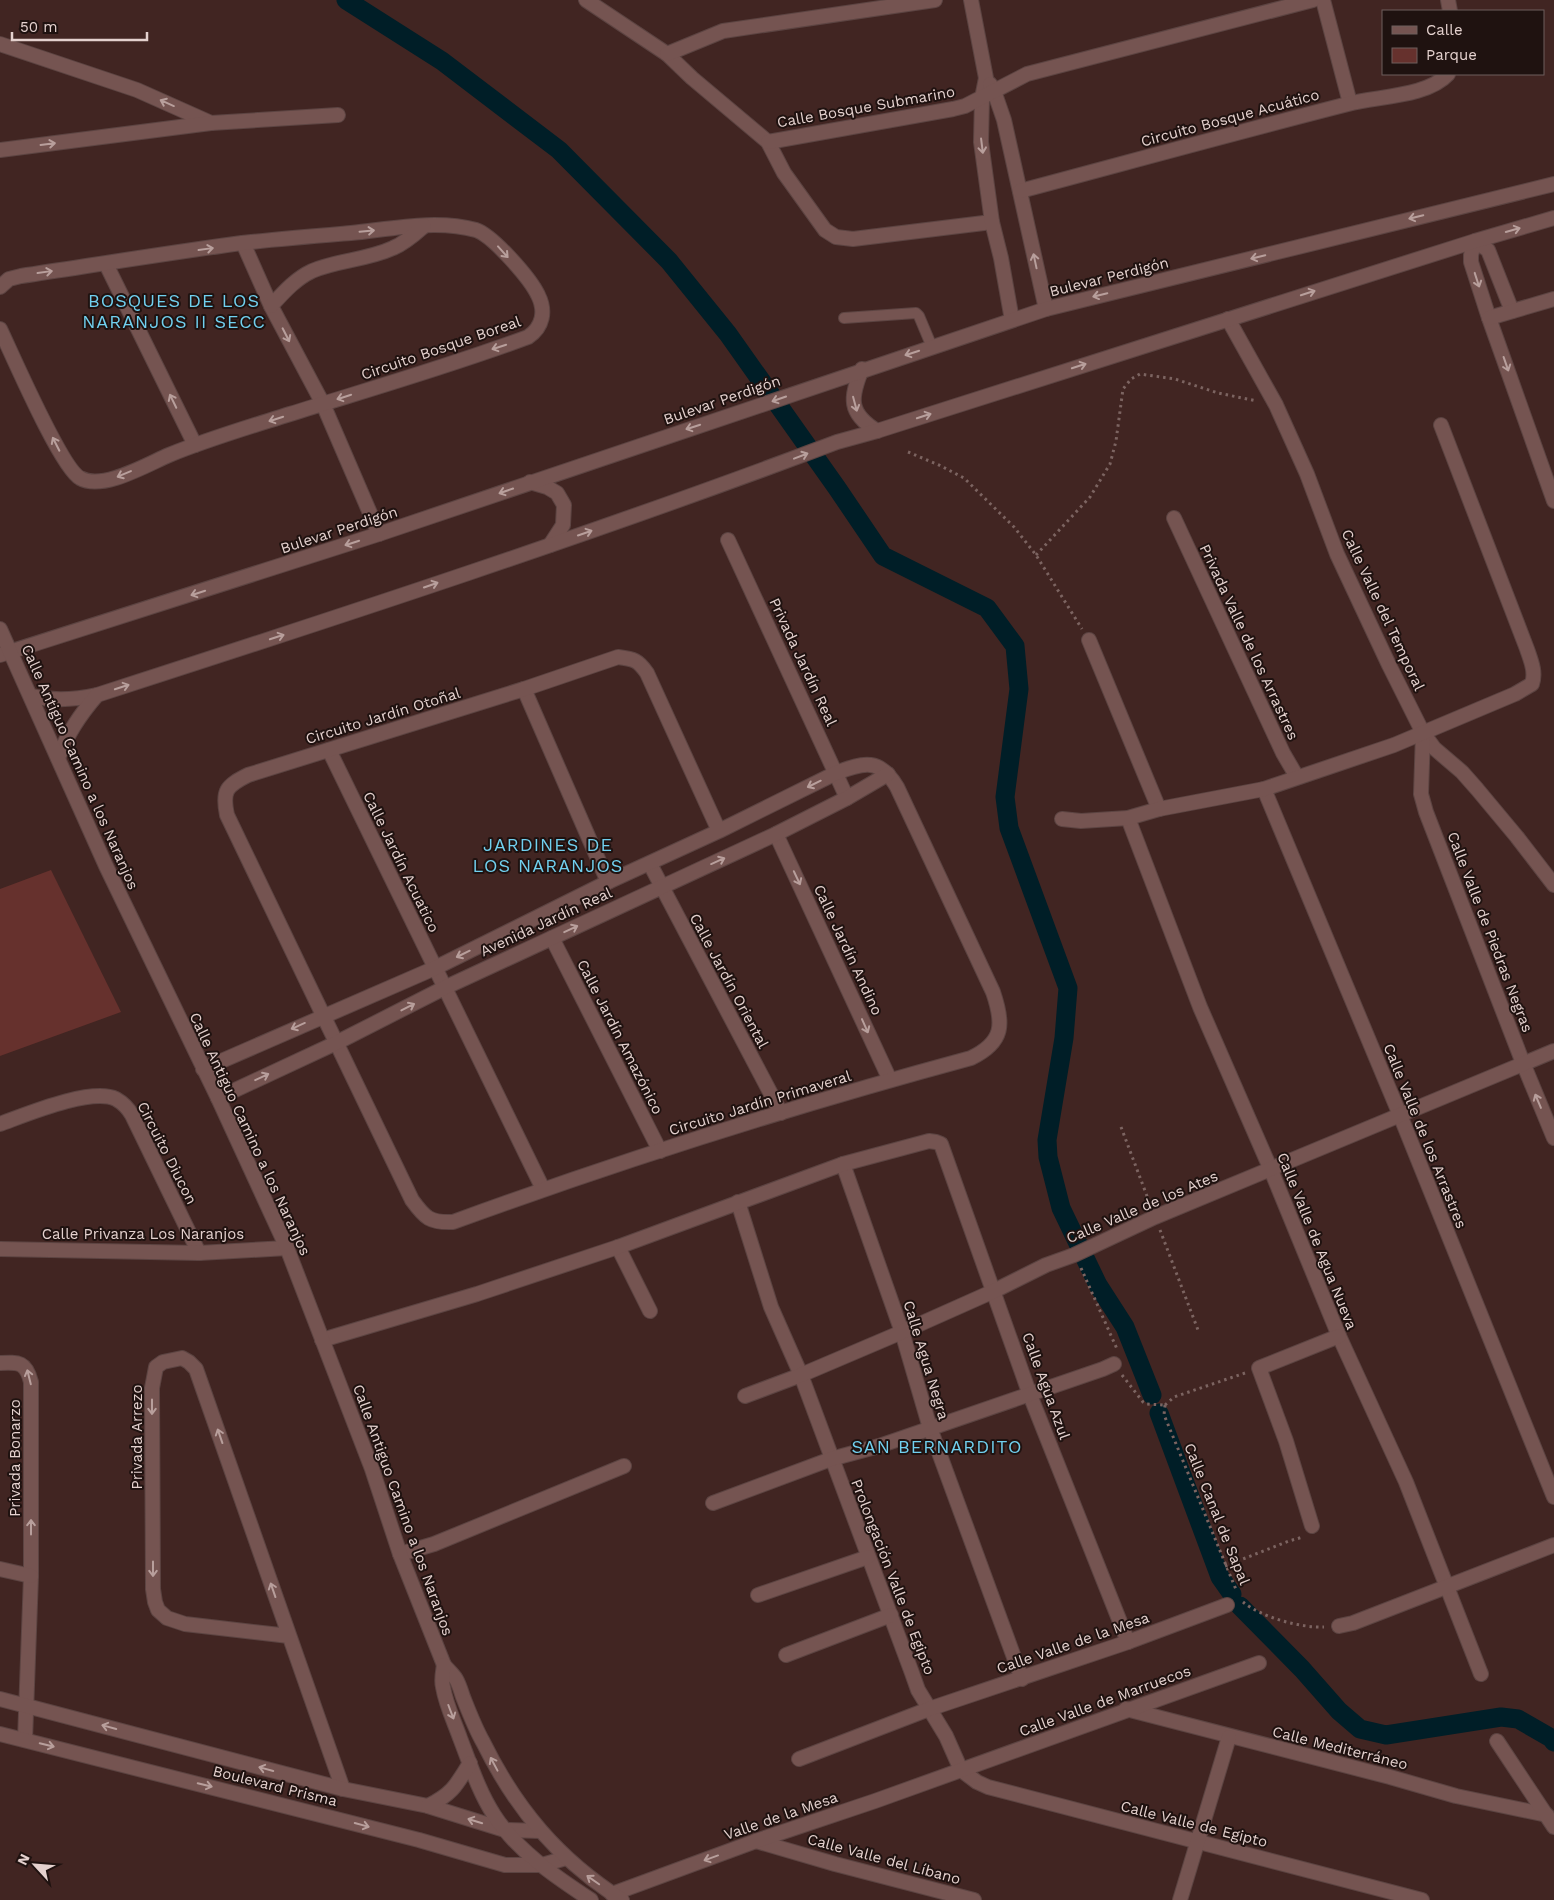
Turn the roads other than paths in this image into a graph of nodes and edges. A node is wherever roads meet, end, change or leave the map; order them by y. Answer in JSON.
{"nodes":[{"id":1,"x":586,"y":0,"type":"edge"},
{"id":2,"x":934,"y":0,"type":"edge"},
{"id":3,"x":971,"y":0,"type":"edge"},
{"id":4,"x":1313,"y":0,"type":"edge"},
{"id":5,"x":1323,"y":0,"type":"edge"},
{"id":6,"x":0,"y":44,"type":"edge"},
{"id":7,"x":667,"y":54,"type":"junction"},
{"id":8,"x":1447,"y":75,"type":"edge"},
{"id":9,"x":988,"y":94,"type":"junction"},
{"id":10,"x":1350,"y":103,"type":"junction"},
{"id":11,"x":338,"y":115,"type":"dead end"},
{"id":12,"x":212,"y":123,"type":"junction"},
{"id":13,"x":768,"y":142,"type":"junction"},
{"id":14,"x":0,"y":150,"type":"edge"},
{"id":15,"x":1554,"y":184,"type":"edge"},
{"id":16,"x":1020,"y":191,"type":"junction"},
{"id":17,"x":1554,"y":218,"type":"edge"},
{"id":18,"x":992,"y":222,"type":"junction"},
{"id":19,"x":424,"y":226,"type":"junction"},
{"id":20,"x":1475,"y":240,"type":"junction"},
{"id":21,"x":243,"y":243,"type":"junction"},
{"id":22,"x":106,"y":264,"type":"junction"},
{"id":23,"x":0,"y":287,"type":"edge"},
{"id":24,"x":1554,"y":299,"type":"edge"},
{"id":25,"x":271,"y":306,"type":"junction"},
{"id":26,"x":1046,"y":309,"type":"junction"},
{"id":27,"x":1512,"y":310,"type":"junction"},
{"id":28,"x":844,"y":318,"type":"dead end"},
{"id":29,"x":1228,"y":318,"type":"junction"},
{"id":30,"x":1489,"y":318,"type":"junction"},
{"id":31,"x":1012,"y":320,"type":"junction"},
{"id":32,"x":0,"y":329,"type":"edge"},
{"id":33,"x":932,"y":347,"type":"junction"},
{"id":34,"x":862,"y":370,"type":"junction"},
{"id":35,"x":323,"y":404,"type":"junction"},
{"id":36,"x":1441,"y":425,"type":"dead end"},
{"id":37,"x":877,"y":431,"type":"junction"},
{"id":38,"x":195,"y":445,"type":"junction"},
{"id":39,"x":530,"y":482,"type":"junction"},
{"id":40,"x":1554,"y":501,"type":"edge"},
{"id":41,"x":1174,"y":518,"type":"dead end"},
{"id":42,"x":379,"y":534,"type":"junction"},
{"id":43,"x":728,"y":540,"type":"dead end"},
{"id":44,"x":550,"y":545,"type":"junction"},
{"id":45,"x":0,"y":629,"type":"edge"},
{"id":46,"x":1089,"y":640,"type":"road end"},
{"id":47,"x":5,"y":654,"type":"edge"},
{"id":48,"x":524,"y":689,"type":"junction"},
{"id":49,"x":31,"y":696,"type":"junction"},
{"id":50,"x":97,"y":696,"type":"junction"},
{"id":51,"x":1423,"y":733,"type":"junction"},
{"id":52,"x":329,"y":750,"type":"junction"},
{"id":53,"x":58,"y":758,"type":"junction"},
{"id":54,"x":876,"y":765,"type":"joint"},
{"id":55,"x":836,"y":772,"type":"junction"},
{"id":56,"x":888,"y":774,"type":"junction"},
{"id":57,"x":1297,"y":777,"type":"junction"},
{"id":58,"x":1264,"y":789,"type":"junction"},
{"id":59,"x":847,"y":798,"type":"junction"},
{"id":60,"x":1159,"y":809,"type":"junction"},
{"id":61,"x":1128,"y":818,"type":"junction"},
{"id":62,"x":1062,"y":819,"type":"dead end"},
{"id":63,"x":719,"y":831,"type":"junction"},
{"id":64,"x":776,"y":834,"type":"junction"},
{"id":65,"x":650,"y":864,"type":"junction"},
{"id":66,"x":608,"y":882,"type":"junction"},
{"id":67,"x":1554,"y":885,"type":"edge"},
{"id":68,"x":661,"y":886,"type":"junction"},
{"id":69,"x":552,"y":938,"type":"junction"},
{"id":70,"x":435,"y":968,"type":"junction"},
{"id":71,"x":444,"y":988,"type":"junction"},
{"id":72,"x":324,"y":1015,"type":"junction"},
{"id":73,"x":336,"y":1043,"type":"junction"},
{"id":74,"x":1554,"y":1051,"type":"edge"},
{"id":75,"x":1523,"y":1063,"type":"junction"},
{"id":76,"x":203,"y":1069,"type":"junction"},
{"id":77,"x":890,"y":1080,"type":"junction"},
{"id":78,"x":218,"y":1098,"type":"junction"},
{"id":79,"x":781,"y":1112,"type":"junction"},
{"id":80,"x":1400,"y":1115,"type":"junction"},
{"id":81,"x":0,"y":1124,"type":"edge"},
{"id":82,"x":1554,"y":1138,"type":"edge"},
{"id":83,"x":660,"y":1151,"type":"junction"},
{"id":84,"x":843,"y":1164,"type":"junction"},
{"id":85,"x":1271,"y":1170,"type":"junction"},
{"id":86,"x":543,"y":1189,"type":"junction"},
{"id":87,"x":738,"y":1202,"type":"junction"},
{"id":88,"x":618,"y":1247,"type":"junction"},
{"id":89,"x":287,"y":1248,"type":"junction"},
{"id":90,"x":0,"y":1249,"type":"edge"},
{"id":91,"x":200,"y":1253,"type":"junction"},
{"id":92,"x":994,"y":1291,"type":"junction"},
{"id":93,"x":650,"y":1311,"type":"dead end"},
{"id":94,"x":902,"y":1332,"type":"junction"},
{"id":95,"x":1339,"y":1336,"type":"junction"},
{"id":96,"x":322,"y":1340,"type":"junction"},
{"id":97,"x":0,"y":1363,"type":"edge"},
{"id":98,"x":1114,"y":1364,"type":"road end"},
{"id":99,"x":801,"y":1375,"type":"junction"},
{"id":100,"x":1030,"y":1395,"type":"junction"},
{"id":101,"x":745,"y":1396,"type":"dead end"},
{"id":102,"x":930,"y":1428,"type":"junction"},
{"id":103,"x":831,"y":1459,"type":"junction"},
{"id":104,"x":624,"y":1466,"type":"dead end"},
{"id":105,"x":1554,"y":1497,"type":"edge"},
{"id":106,"x":713,"y":1503,"type":"dead end"},
{"id":107,"x":1312,"y":1526,"type":"road end"},
{"id":108,"x":1554,"y":1545,"type":"edge"},
{"id":109,"x":400,"y":1554,"type":"junction"},
{"id":110,"x":868,"y":1557,"type":"junction"},
{"id":111,"x":0,"y":1569,"type":"edge"},
{"id":112,"x":31,"y":1576,"type":"junction"},
{"id":113,"x":1448,"y":1587,"type":"junction"},
{"id":114,"x":758,"y":1595,"type":"dead end"},
{"id":115,"x":1227,"y":1605,"type":"dead end"},
{"id":116,"x":891,"y":1615,"type":"junction"},
{"id":117,"x":1340,"y":1626,"type":"road end"},
{"id":118,"x":289,"y":1636,"type":"junction"},
{"id":119,"x":1128,"y":1642,"type":"junction"},
{"id":120,"x":786,"y":1655,"type":"dead end"},
{"id":121,"x":1259,"y":1663,"type":"dead end"},
{"id":122,"x":444,"y":1665,"type":"junction"},
{"id":123,"x":1482,"y":1674,"type":"dead end"},
{"id":124,"x":1022,"y":1679,"type":"junction"},
{"id":125,"x":0,"y":1699,"type":"edge"},
{"id":126,"x":26,"y":1705,"type":"junction"},
{"id":127,"x":929,"y":1709,"type":"junction"},
{"id":128,"x":1126,"y":1710,"type":"junction"},
{"id":129,"x":0,"y":1734,"type":"edge"},
{"id":130,"x":1229,"y":1737,"type":"junction"},
{"id":131,"x":25,"y":1740,"type":"junction"},
{"id":132,"x":1497,"y":1741,"type":"dead end"},
{"id":133,"x":799,"y":1759,"type":"dead end"},
{"id":134,"x":470,"y":1763,"type":"junction"},
{"id":135,"x":961,"y":1770,"type":"junction"},
{"id":136,"x":343,"y":1789,"type":"junction"},
{"id":137,"x":428,"y":1806,"type":"junction"},
{"id":138,"x":1550,"y":1821,"type":"edge"},
{"id":139,"x":505,"y":1830,"type":"junction"},
{"id":140,"x":540,"y":1831,"type":"junction"},
{"id":141,"x":756,"y":1841,"type":"junction"},
{"id":142,"x":1197,"y":1842,"type":"junction"},
{"id":143,"x":566,"y":1858,"type":"junction"},
{"id":144,"x":542,"y":1865,"type":"junction"},
{"id":145,"x":617,"y":1897,"type":"edge"},
{"id":146,"x":591,"y":1900,"type":"edge"},
{"id":147,"x":974,"y":1900,"type":"edge"},
{"id":148,"x":1180,"y":1900,"type":"edge"},
{"id":149,"x":1422,"y":1900,"type":"edge"}],
"edges":[{"from":1,"to":7,"type":"street"},
{"from":2,"to":7,"type":"street"},
{"from":3,"to":9,"type":"street"},
{"from":4,"to":9,"type":"street","name":"Calle Bosque Submarino"},
{"from":5,"to":10,"type":"street"},
{"from":12,"to":6,"type":"street","one_way":true},
{"from":7,"to":13,"type":"street"},
{"from":8,"to":10,"type":"street","name":"Circuito Bosque Acuático"},
{"from":9,"to":13,"type":"street","name":"Calle Bosque Submarino"},
{"from":9,"to":16,"type":"street"},
{"from":9,"to":18,"type":"street","one_way":true},
{"from":10,"to":16,"type":"street","name":"Circuito Bosque Acuático"},
{"from":11,"to":12,"type":"street"},
{"from":14,"to":12,"type":"street","one_way":true},
{"from":13,"to":18,"type":"street"},
{"from":15,"to":26,"type":"street","name":"Bulevar Perdigón","one_way":true},
{"from":26,"to":16,"type":"street","one_way":true},
{"from":20,"to":17,"type":"street","one_way":true},
{"from":18,"to":31,"type":"street"},
{"from":21,"to":19,"type":"street","name":"Circuito Bosque Boreal","one_way":true},
{"from":19,"to":25,"type":"street"},
{"from":19,"to":35,"type":"street","name":"Circuito Bosque Boreal","one_way":true},
{"from":20,"to":27,"type":"street"},
{"from":29,"to":20,"type":"street","one_way":true},
{"from":20,"to":30,"type":"street","one_way":true},
{"from":22,"to":21,"type":"street","name":"Circuito Bosque Boreal","one_way":true},
{"from":21,"to":25,"type":"street"},
{"from":23,"to":22,"type":"street","name":"Circuito Bosque Boreal","one_way":true},
{"from":38,"to":22,"type":"street","one_way":true},
{"from":24,"to":27,"type":"street"},
{"from":25,"to":35,"type":"street","one_way":true},
{"from":26,"to":31,"type":"street","name":"Bulevar Perdigón"},
{"from":27,"to":30,"type":"street"},
{"from":28,"to":33,"type":"lane"},
{"from":37,"to":29,"type":"street","one_way":true},
{"from":29,"to":51,"type":"street","name":"Calle Valle del Temporal"},
{"from":30,"to":40,"type":"street","one_way":true},
{"from":31,"to":33,"type":"street","name":"Bulevar Perdigón"},
{"from":38,"to":32,"type":"street","name":"Circuito Bosque Boreal","one_way":true},
{"from":33,"to":34,"type":"street","name":"Bulevar Perdigón","one_way":true},
{"from":34,"to":37,"type":"street","one_way":true},
{"from":34,"to":39,"type":"street","name":"Bulevar Perdigón","one_way":true},
{"from":35,"to":38,"type":"street","name":"Circuito Bosque Boreal","one_way":true},
{"from":35,"to":42,"type":"street"},
{"from":36,"to":51,"type":"street"},
{"from":44,"to":37,"type":"street","one_way":true},
{"from":39,"to":42,"type":"street","name":"Bulevar Perdigón","one_way":true},
{"from":39,"to":44,"type":"street"},
{"from":41,"to":57,"type":"street","name":"Privada Valle de los Arrastres"},
{"from":42,"to":47,"type":"street","name":"Bulevar Perdigón","one_way":true},
{"from":43,"to":55,"type":"street","name":"Privada Jardín Real"},
{"from":50,"to":44,"type":"street","one_way":true},
{"from":45,"to":47,"type":"street","name":"Calle Antiguo Camino a los Naranjos"},
{"from":46,"to":60,"type":"street"},
{"from":47,"to":49,"type":"street","name":"Calle Antiguo Camino a los Naranjos"},
{"from":48,"to":52,"type":"street","name":"Circuito Jardín Otoñal"},
{"from":48,"to":63,"type":"street","name":"Circuito Jardín Otoñal"},
{"from":48,"to":66,"type":"street"},
{"from":49,"to":50,"type":"street"},
{"from":49,"to":53,"type":"street","name":"Calle Antiguo Camino a los Naranjos"},
{"from":50,"to":53,"type":"street"},
{"from":51,"to":57,"type":"street"},
{"from":51,"to":67,"type":"street","name":"Calle Valle del Temporal"},
{"from":51,"to":75,"type":"street","name":"Calle Valle de Piedras Negras"},
{"from":52,"to":70,"type":"street","name":"Calle Jardín Acuatico"},
{"from":52,"to":72,"type":"street","name":"Circuito Jardín Otoñal"},
{"from":53,"to":76,"type":"street","name":"Calle Antiguo Camino a los Naranjos"},
{"from":54,"to":55,"type":"street","name":"Avenida Jardín Real"},
{"from":54,"to":56,"type":"street","name":"Circuito Jardín Primaveral"},
{"from":55,"to":59,"type":"street","name":"Privada Jardín Real"},
{"from":55,"to":63,"type":"street","name":"Avenida Jardín Real","one_way":true},
{"from":56,"to":59,"type":"street","name":"Avenida Jardín Real"},
{"from":56,"to":77,"type":"street","name":"Circuito Jardín Primaveral"},
{"from":57,"to":58,"type":"street"},
{"from":58,"to":60,"type":"street"},
{"from":58,"to":80,"type":"street","name":"Calle Valle de los Arrastres"},
{"from":59,"to":64,"type":"street","name":"Avenida Jardín Real"},
{"from":60,"to":61,"type":"street"},
{"from":61,"to":62,"type":"street"},
{"from":61,"to":85,"type":"street","name":"Calle Valle de Agua Nueva"},
{"from":63,"to":65,"type":"street","name":"Avenida Jardín Real"},
{"from":68,"to":64,"type":"street","name":"Avenida Jardín Real","one_way":true},
{"from":64,"to":77,"type":"street","name":"Calle Jardín Andino","one_way":true},
{"from":65,"to":66,"type":"street","name":"Avenida Jardín Real"},
{"from":65,"to":68,"type":"street","name":"Calle Jardín Oriental"},
{"from":66,"to":70,"type":"street","name":"Avenida Jardín Real","one_way":true},
{"from":69,"to":68,"type":"street","name":"Avenida Jardín Real","one_way":true},
{"from":68,"to":79,"type":"street","name":"Calle Jardín Oriental"},
{"from":69,"to":71,"type":"street","name":"Avenida Jardín Real"},
{"from":69,"to":83,"type":"street","name":"Calle Jardín Amazónico"},
{"from":70,"to":71,"type":"street","name":"Calle Jardín Acuatico"},
{"from":70,"to":72,"type":"street","name":"Avenida Jardín Real"},
{"from":73,"to":71,"type":"street","name":"Avenida Jardín Real","one_way":true},
{"from":71,"to":86,"type":"street","name":"Calle Jardín Acuatico"},
{"from":72,"to":73,"type":"street","name":"Circuito Jardín Otoñal"},
{"from":72,"to":76,"type":"street","name":"Avenida Jardín Real","one_way":true},
{"from":78,"to":73,"type":"street","name":"Avenida Jardín Real","one_way":true},
{"from":73,"to":86,"type":"street","name":"Circuito Jardín Primaveral"},
{"from":74,"to":75,"type":"street","name":"Calle Valle de los Ates"},
{"from":75,"to":80,"type":"street","name":"Calle Valle de los Ates"},
{"from":82,"to":75,"type":"street","name":"Calle Valle de Piedras Negras","one_way":true},
{"from":76,"to":78,"type":"street","name":"Calle Antiguo Camino a los Naranjos"},
{"from":77,"to":79,"type":"street","name":"Circuito Jardín Primaveral"},
{"from":78,"to":89,"type":"street","name":"Calle Antiguo Camino a los Naranjos"},
{"from":79,"to":83,"type":"street","name":"Circuito Jardín Primaveral"},
{"from":80,"to":85,"type":"street","name":"Calle Valle de los Ates"},
{"from":80,"to":105,"type":"street","name":"Calle Valle de los Arrastres"},
{"from":81,"to":91,"type":"street","name":"Circuito Diucon"},
{"from":83,"to":86,"type":"street","name":"Circuito Jardín Primaveral"},
{"from":84,"to":87,"type":"street"},
{"from":84,"to":92,"type":"street","name":"Calle Agua Azul"},
{"from":84,"to":94,"type":"street","name":"Calle Agua Negra"},
{"from":85,"to":92,"type":"street","name":"Calle Valle de los Ates"},
{"from":85,"to":95,"type":"street","name":"Calle Valle de Agua Nueva"},
{"from":87,"to":88,"type":"street"},
{"from":87,"to":99,"type":"street","name":"Prolongación Valle de Egipto"},
{"from":88,"to":93,"type":"street"},
{"from":88,"to":96,"type":"street"},
{"from":89,"to":91,"type":"street","name":"Calle Privanza Los Naranjos"},
{"from":89,"to":96,"type":"street","name":"Calle Antiguo Camino a los Naranjos"},
{"from":90,"to":91,"type":"street","name":"Calle Privanza Los Naranjos"},
{"from":92,"to":94,"type":"street","name":"Calle Valle de los Ates"},
{"from":92,"to":100,"type":"street","name":"Calle Agua Azul"},
{"from":94,"to":99,"type":"street","name":"Calle Valle de los Ates"},
{"from":94,"to":102,"type":"street","name":"Calle Agua Negra"},
{"from":95,"to":107,"type":"street"},
{"from":95,"to":113,"type":"street","name":"Calle Valle de Agua Nueva"},
{"from":96,"to":109,"type":"street","name":"Calle Antiguo Camino a los Naranjos"},
{"from":112,"to":97,"type":"street","name":"Privada Bonarzo","one_way":true},
{"from":98,"to":100,"type":"street"},
{"from":99,"to":101,"type":"street","name":"Calle Valle de los Ates"},
{"from":99,"to":103,"type":"street","name":"Prolongación Valle de Egipto"},
{"from":100,"to":102,"type":"street"},
{"from":100,"to":119,"type":"street","name":"Calle Agua Azul"},
{"from":102,"to":103,"type":"street"},
{"from":102,"to":124,"type":"street","name":"Calle Agua Negra"},
{"from":103,"to":106,"type":"street"},
{"from":103,"to":110,"type":"street","name":"Prolongación Valle de Egipto"},
{"from":104,"to":109,"type":"street"},
{"from":108,"to":113,"type":"street"},
{"from":109,"to":122,"type":"street","name":"Calle Antiguo Camino a los Naranjos"},
{"from":110,"to":114,"type":"street"},
{"from":110,"to":116,"type":"street","name":"Prolongación Valle de Egipto"},
{"from":111,"to":112,"type":"street"},
{"from":112,"to":126,"type":"street","name":"Privada Bonarzo"},
{"from":113,"to":117,"type":"street"},
{"from":113,"to":123,"type":"street","name":"Calle Valle de Agua Nueva"},
{"from":115,"to":119,"type":"street","name":"Calle Valle de la Mesa"},
{"from":116,"to":120,"type":"street"},
{"from":116,"to":127,"type":"street","name":"Prolongación Valle de Egipto"},
{"from":118,"to":118,"type":"street","name":"Privada Arrezo","one_way":true},
{"from":118,"to":136,"type":"street","name":"Privada Arrezo"},
{"from":119,"to":124,"type":"street","name":"Calle Valle de la Mesa"},
{"from":121,"to":128,"type":"street","name":"Calle Valle de Marruecos"},
{"from":122,"to":134,"type":"street","name":"Calle Antiguo Camino a los Naranjos","one_way":true},
{"from":140,"to":122,"type":"street","name":"Calle Antiguo Camino a los Naranjos","one_way":true},
{"from":124,"to":127,"type":"street","name":"Calle Valle de la Mesa"},
{"from":125,"to":126,"type":"street","name":"Boulevard Prisma"},
{"from":126,"to":131,"type":"street","name":"Privada Bonarzo"},
{"from":136,"to":126,"type":"street","name":"Boulevard Prisma","one_way":true},
{"from":127,"to":133,"type":"street","name":"Calle Valle de la Mesa"},
{"from":127,"to":135,"type":"street","name":"Prolongación Valle de Egipto"},
{"from":128,"to":130,"type":"street","name":"Calle Mediterráneo"},
{"from":128,"to":135,"type":"street","name":"Calle Valle de Marruecos"},
{"from":129,"to":131,"type":"street","name":"Boulevard Prisma"},
{"from":130,"to":138,"type":"street","name":"Calle Mediterráneo"},
{"from":130,"to":142,"type":"street"},
{"from":131,"to":144,"type":"street","name":"Boulevard Prisma","one_way":true},
{"from":132,"to":138,"type":"street"},
{"from":134,"to":137,"type":"street"},
{"from":134,"to":139,"type":"street","name":"Calle Antiguo Camino a los Naranjos"},
{"from":135,"to":141,"type":"street","name":"Valle de la Mesa"},
{"from":135,"to":142,"type":"street","name":"Calle Valle de Egipto"},
{"from":136,"to":137,"type":"street","name":"Boulevard Prisma"},
{"from":139,"to":137,"type":"street","name":"Boulevard Prisma","one_way":true},
{"from":139,"to":140,"type":"street","name":"Boulevard Prisma"},
{"from":139,"to":144,"type":"street","name":"Calle Antiguo Camino a los Naranjos"},
{"from":140,"to":143,"type":"street","name":"Calle Antiguo Camino a los Naranjos"},
{"from":141,"to":145,"type":"street","name":"Valle de la Mesa","one_way":true},
{"from":141,"to":147,"type":"street","name":"Calle Valle del Líbano"},
{"from":142,"to":148,"type":"street"},
{"from":142,"to":149,"type":"street","name":"Calle Valle de Egipto"},
{"from":143,"to":144,"type":"street","name":"Boulevard Prisma"},
{"from":145,"to":143,"type":"street","one_way":true},
{"from":144,"to":146,"type":"street"}]}
